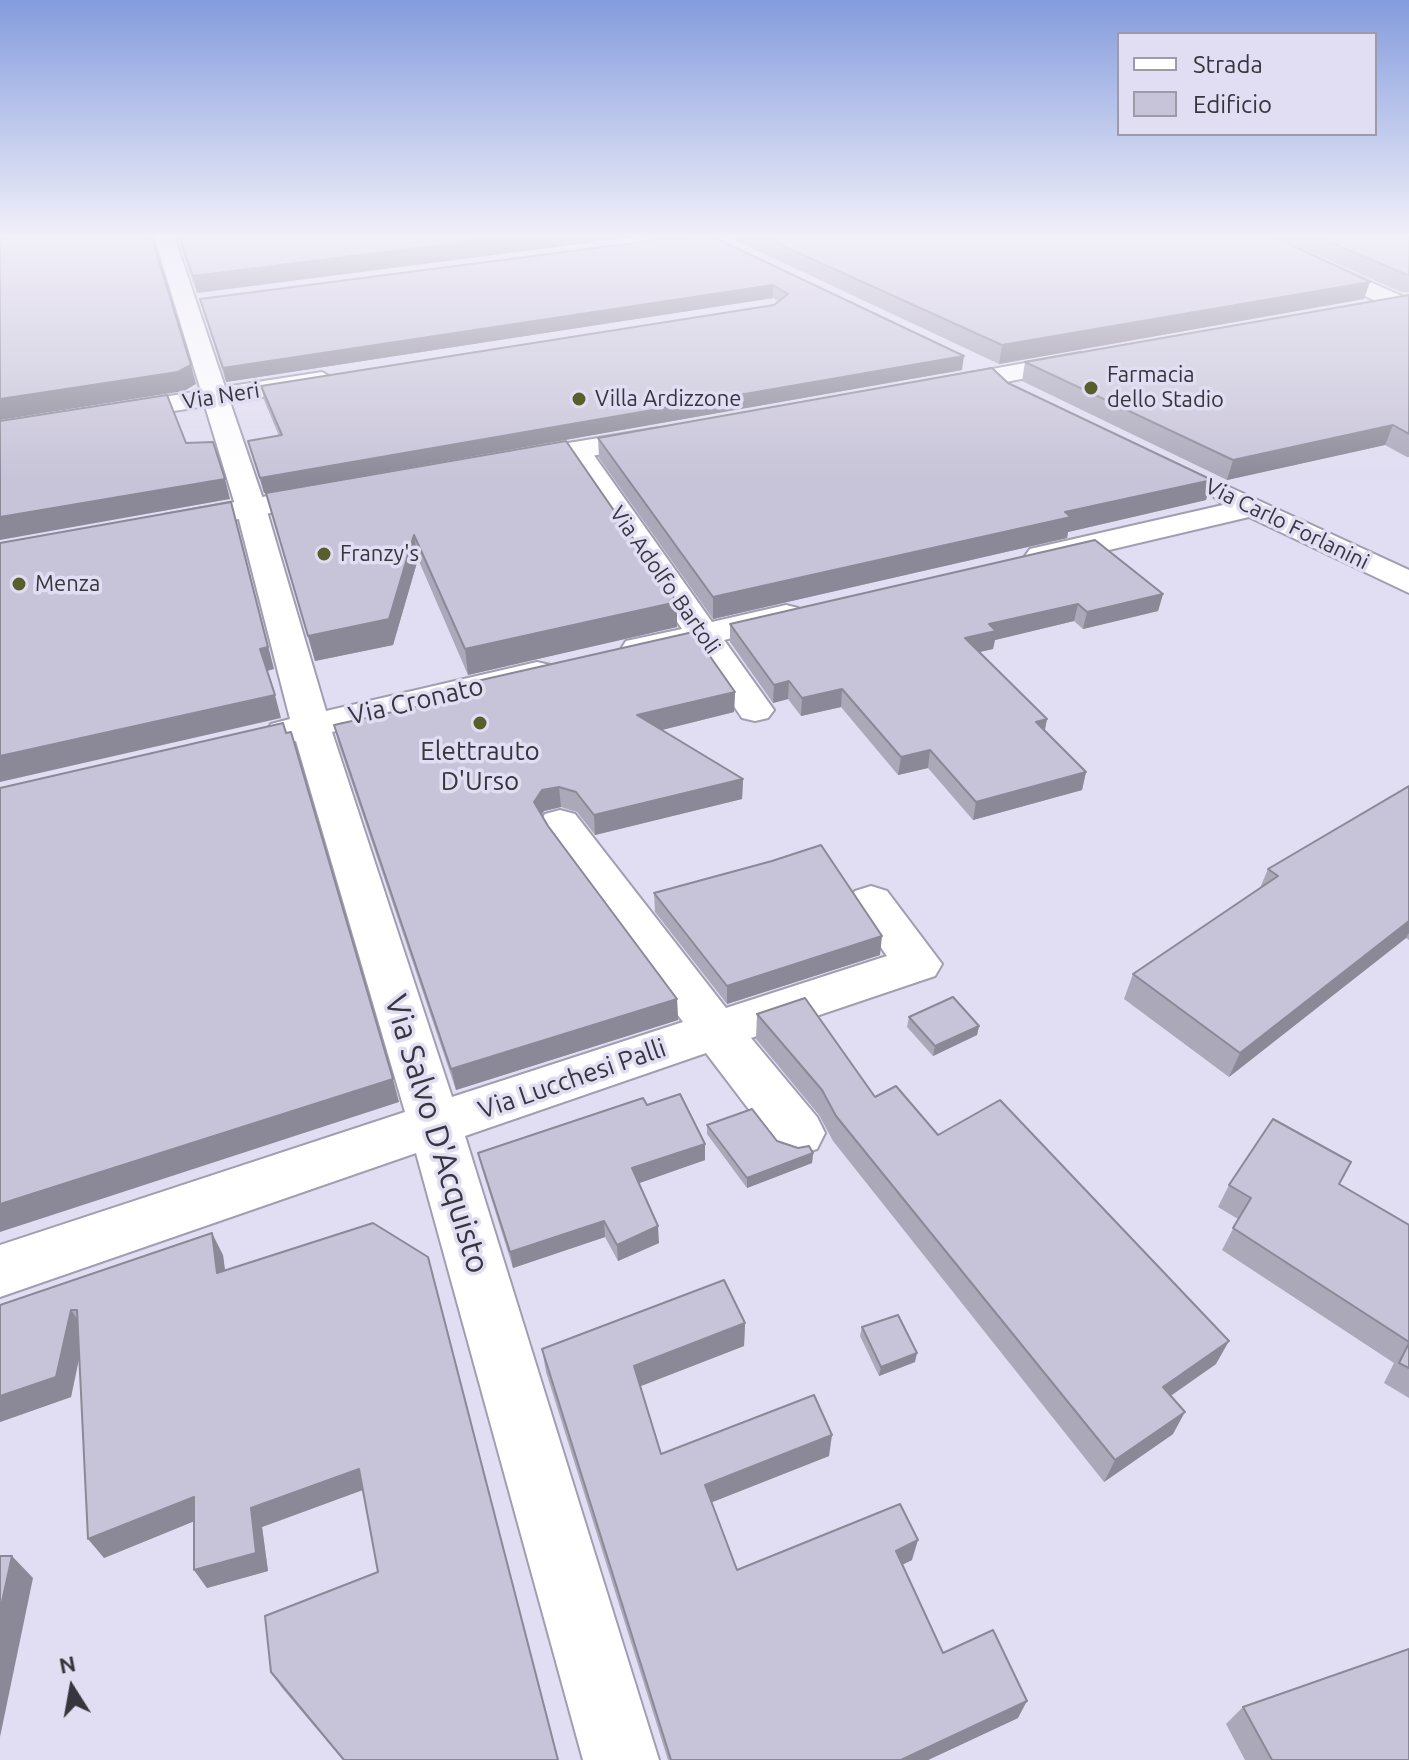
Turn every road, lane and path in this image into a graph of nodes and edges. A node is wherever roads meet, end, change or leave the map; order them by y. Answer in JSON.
{"nodes":[{"id":1,"x":199,"y":318,"type":"edge"},
{"id":2,"x":1101,"y":357,"type":"edge"},
{"id":3,"x":969,"y":360,"type":"edge"},
{"id":4,"x":995,"y":376,"type":"junction"},
{"id":5,"x":339,"y":377,"type":"edge"},
{"id":6,"x":918,"y":390,"type":"edge"},
{"id":7,"x":215,"y":397,"type":"junction"},
{"id":8,"x":1029,"y":399,"type":"edge"},
{"id":9,"x":0,"y":431,"type":"edge"},
{"id":10,"x":684,"y":431,"type":"edge"},
{"id":11,"x":576,"y":450,"type":"junction"},
{"id":12,"x":483,"y":467,"type":"edge"},
{"id":13,"x":1197,"y":480,"type":"edge"},
{"id":14,"x":359,"y":489,"type":"edge"},
{"id":15,"x":1253,"y":507,"type":"junction"},
{"id":16,"x":251,"y":508,"type":"junction"},
{"id":17,"x":141,"y":528,"type":"edge"},
{"id":18,"x":1008,"y":564,"type":"edge"},
{"id":19,"x":1409,"y":583,"type":"edge"},
{"id":20,"x":825,"y":606,"type":"edge"},
{"id":21,"x":702,"y":634,"type":"junction"},
{"id":22,"x":612,"y":655,"type":"edge"},
{"id":23,"x":567,"y":666,"type":"edge"},
{"id":24,"x":755,"y":710,"type":"dead end"},
{"id":25,"x":311,"y":726,"type":"junction"},
{"id":26,"x":248,"y":740,"type":"edge"},
{"id":27,"x":560,"y":824,"type":"dead end"},
{"id":28,"x":871,"y":902,"type":"dead end"},
{"id":29,"x":716,"y":1030,"type":"junction"},
{"id":30,"x":435,"y":1125,"type":"junction"},
{"id":31,"x":798,"y":1133,"type":"dead end"},
{"id":32,"x":0,"y":1271,"type":"edge"},
{"id":33,"x":621,"y":1760,"type":"edge"}],
"edges":[{"from":1,"to":7,"type":"street","name":"Via Salvo D'Acquisto"},
{"from":2,"to":4,"type":"street"},
{"from":3,"to":4,"type":"street"},
{"from":4,"to":6,"type":"street"},
{"from":4,"to":8,"type":"street"},
{"from":5,"to":7,"type":"street","name":"Via Neri"},
{"from":7,"to":9,"type":"street","name":"Via Neri"},
{"from":7,"to":16,"type":"street","name":"Via Salvo D'Acquisto"},
{"from":10,"to":11,"type":"street"},
{"from":11,"to":12,"type":"street"},
{"from":11,"to":21,"type":"street","name":"Via Adolfo Bartoli"},
{"from":13,"to":15,"type":"street","name":"Via Carlo Forlanini"},
{"from":14,"to":16,"type":"street"},
{"from":15,"to":18,"type":"street"},
{"from":15,"to":19,"type":"street","name":"Via Carlo Forlanini"},
{"from":16,"to":17,"type":"street"},
{"from":16,"to":25,"type":"street","name":"Via Salvo D'Acquisto"},
{"from":20,"to":21,"type":"street"},
{"from":21,"to":22,"type":"street"},
{"from":21,"to":24,"type":"street","name":"Via Adolfo Bartoli"},
{"from":23,"to":25,"type":"street","name":"Via Cronato"},
{"from":25,"to":26,"type":"street","name":"Via Cronato"},
{"from":25,"to":30,"type":"street","name":"Via Salvo D'Acquisto"},
{"from":27,"to":29,"type":"street"},
{"from":28,"to":29,"type":"street","name":"Via Lucchesi Palli"},
{"from":29,"to":30,"type":"street","name":"Via Lucchesi Palli"},
{"from":29,"to":31,"type":"street"},
{"from":30,"to":32,"type":"street","name":"Via Lucchesi Palli"},
{"from":30,"to":33,"type":"street","name":"Via Salvo D'Acquisto"}]}
